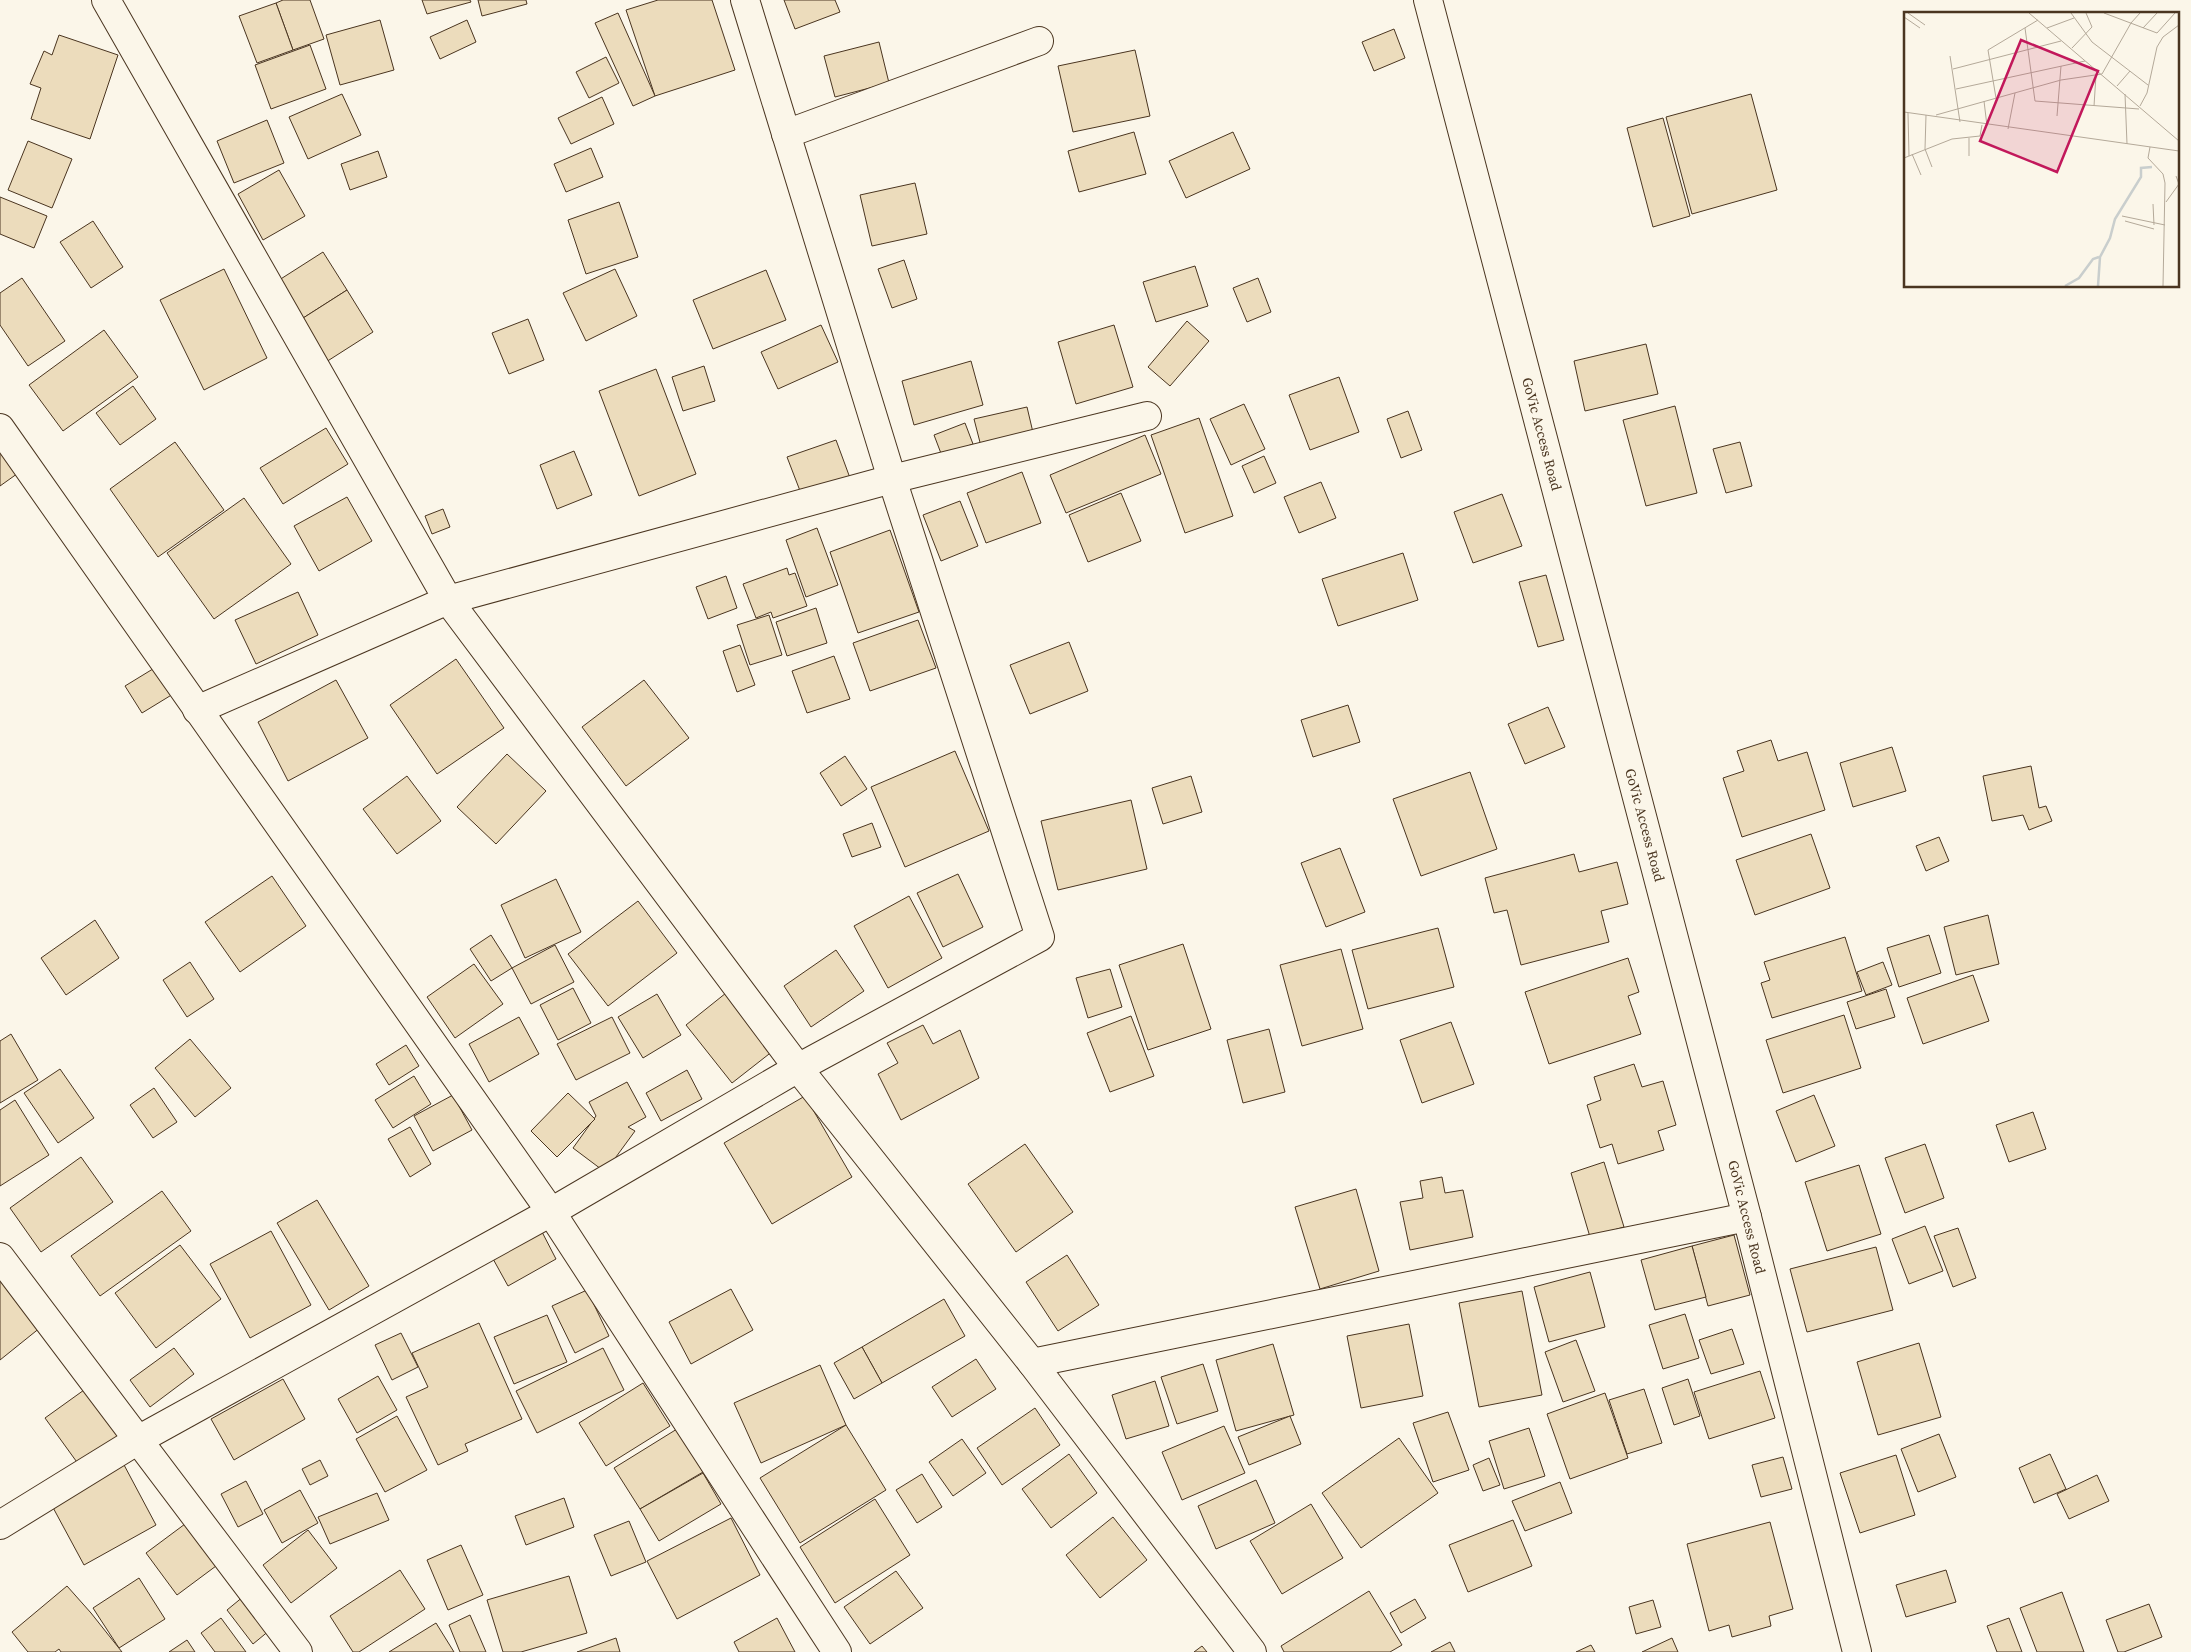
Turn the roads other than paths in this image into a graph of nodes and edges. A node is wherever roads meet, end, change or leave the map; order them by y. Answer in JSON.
{"nodes":[{"id":1,"x":106,"y":0,"type":"edge"},
{"id":2,"x":745,"y":0,"type":"edge"},
{"id":3,"x":1428,"y":0,"type":"edge"},
{"id":4,"x":1039,"y":41,"type":"dead end"},
{"id":5,"x":786,"y":134,"type":"junction"},
{"id":6,"x":1147,"y":416,"type":"dead end"},
{"id":7,"x":0,"y":428,"type":"edge"},
{"id":8,"x":892,"y":479,"type":"junction"},
{"id":9,"x":448,"y":600,"type":"junction"},
{"id":10,"x":197,"y":710,"type":"junction"},
{"id":11,"x":798,"y":1068,"type":"junction"},
{"id":12,"x":551,"y":1212,"type":"junction"},
{"id":13,"x":1748,"y":1217,"type":"junction"},
{"id":14,"x":0,"y":1257,"type":"edge"},
{"id":15,"x":1032,"y":1363,"type":"junction"},
{"id":16,"x":138,"y":1440,"type":"junction"},
{"id":17,"x":0,"y":1525,"type":"edge"},
{"id":18,"x":1851,"y":1649,"type":"edge"},
{"id":19,"x":298,"y":1652,"type":"edge"},
{"id":20,"x":837,"y":1652,"type":"edge"},
{"id":21,"x":1252,"y":1652,"type":"edge"}],
"edges":[{"from":1,"to":9,"type":"street"},
{"from":2,"to":5,"type":"street"},
{"from":3,"to":13,"type":"street","name":"GoVic Access Road"},
{"from":4,"to":5,"type":"street"},
{"from":5,"to":8,"type":"street"},
{"from":6,"to":8,"type":"street"},
{"from":7,"to":10,"type":"street"},
{"from":8,"to":9,"type":"street"},
{"from":8,"to":11,"type":"street"},
{"from":9,"to":10,"type":"street"},
{"from":9,"to":11,"type":"street"},
{"from":10,"to":12,"type":"street"},
{"from":11,"to":12,"type":"street"},
{"from":11,"to":15,"type":"street"},
{"from":12,"to":16,"type":"street"},
{"from":12,"to":20,"type":"street"},
{"from":13,"to":15,"type":"street"},
{"from":13,"to":18,"type":"street","name":"GoVic Access Road"},
{"from":14,"to":16,"type":"street"},
{"from":15,"to":21,"type":"street"},
{"from":16,"to":17,"type":"street"},
{"from":16,"to":19,"type":"street"}]}
